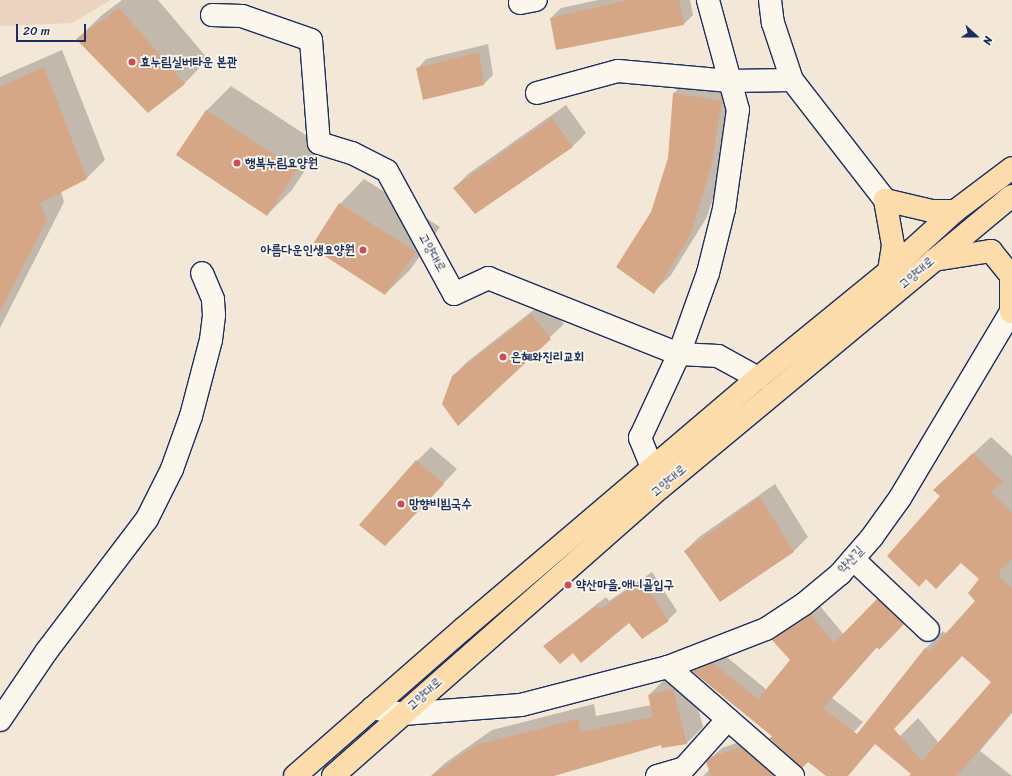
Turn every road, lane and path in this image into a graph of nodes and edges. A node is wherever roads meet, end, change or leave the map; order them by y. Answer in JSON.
{"nodes":[{"id":1,"x":708,"y":0,"type":"edge"},
{"id":2,"x":770,"y":0,"type":"edge"},
{"id":3,"x":212,"y":15,"type":"dead end"},
{"id":4,"x":792,"y":80,"type":"junction"},
{"id":5,"x":730,"y":81,"type":"junction"},
{"id":6,"x":538,"y":93,"type":"dead end"},
{"id":7,"x":1012,"y":168,"type":"edge"},
{"id":8,"x":1012,"y":196,"type":"edge"},
{"id":9,"x":885,"y":200,"type":"junction"},
{"id":10,"x":955,"y":211,"type":"junction"},
{"id":11,"x":932,"y":260,"type":"junction"},
{"id":12,"x":889,"y":271,"type":"junction"},
{"id":13,"x":202,"y":273,"type":"dead end"},
{"id":14,"x":1011,"y":311,"type":"edge"},
{"id":15,"x":679,"y":354,"type":"junction"},
{"id":16,"x":758,"y":378,"type":"junction"},
{"id":17,"x":652,"y":470,"type":"junction"},
{"id":18,"x":853,"y":559,"type":"junction"},
{"id":19,"x":928,"y":630,"type":"dead end"},
{"id":20,"x":668,"y":667,"type":"junction"},
{"id":21,"x":372,"y":708,"type":"junction"},
{"id":22,"x":403,"y":714,"type":"junction"},
{"id":23,"x":0,"y":720,"type":"edge"},
{"id":24,"x":728,"y":720,"type":"junction"},
{"id":25,"x":679,"y":773,"type":"edge"},
{"id":26,"x":295,"y":776,"type":"edge"},
{"id":27,"x":333,"y":776,"type":"edge"},
{"id":28,"x":657,"y":776,"type":"edge"},
{"id":29,"x":793,"y":776,"type":"edge"}],
"edges":[{"from":1,"to":5,"type":"street"},
{"from":2,"to":4,"type":"street"},
{"from":3,"to":15,"type":"street","name":"고양대로"},
{"from":4,"to":5,"type":"street"},
{"from":4,"to":9,"type":"street"},
{"from":5,"to":6,"type":"street"},
{"from":5,"to":15,"type":"street"},
{"from":7,"to":10,"type":"main road","name":"고양대로"},
{"from":8,"to":11,"type":"main road","name":"고양대로"},
{"from":9,"to":10,"type":"main road"},
{"from":9,"to":12,"type":"main road"},
{"from":10,"to":12,"type":"main road","name":"고양대로"},
{"from":11,"to":14,"type":"main road"},
{"from":11,"to":22,"type":"main road","name":"고양대로"},
{"from":12,"to":16,"type":"main road","name":"고양대로"},
{"from":13,"to":23,"type":"street"},
{"from":14,"to":18,"type":"street","name":"약산길"},
{"from":15,"to":16,"type":"street","name":"고양대로"},
{"from":15,"to":17,"type":"street"},
{"from":16,"to":17,"type":"main road","name":"고양대로"},
{"from":17,"to":21,"type":"main road","name":"고양대로"},
{"from":18,"to":19,"type":"street"},
{"from":18,"to":20,"type":"street","name":"약산길"},
{"from":20,"to":22,"type":"street","name":"약산길"},
{"from":20,"to":24,"type":"street"},
{"from":21,"to":22,"type":"street","name":"약산길"},
{"from":21,"to":26,"type":"main road","name":"고양대로"},
{"from":22,"to":27,"type":"main road","name":"고양대로"},
{"from":24,"to":25,"type":"street"},
{"from":24,"to":29,"type":"street"},
{"from":25,"to":28,"type":"street"}]}
